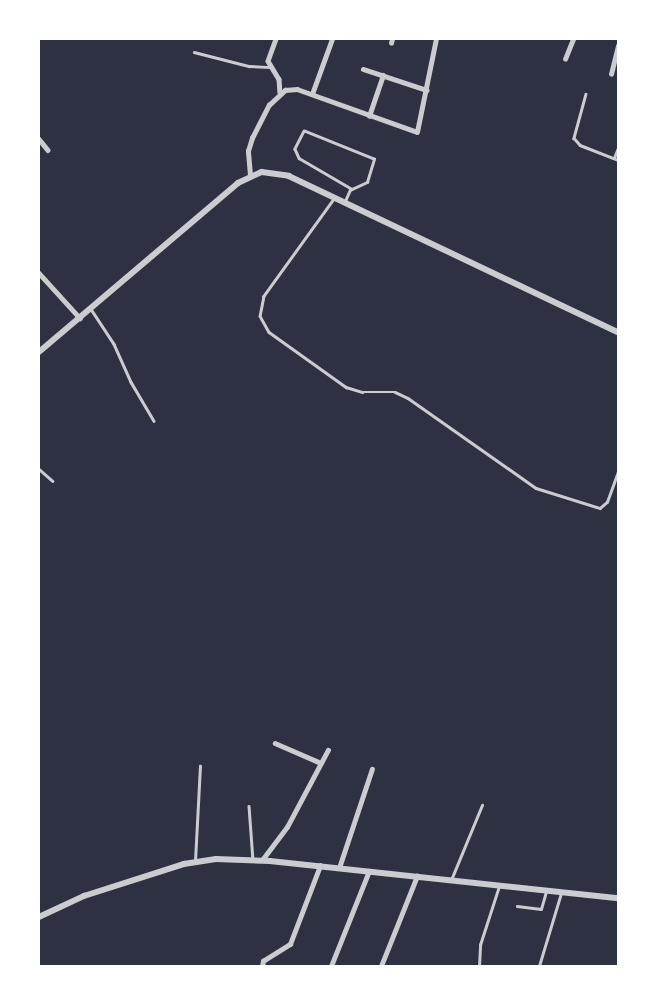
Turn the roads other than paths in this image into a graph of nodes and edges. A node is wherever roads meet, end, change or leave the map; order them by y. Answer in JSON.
{"nodes":[{"id":1,"x":276,"y":39,"type":"edge"},
{"id":2,"x":332,"y":39,"type":"edge"},
{"id":3,"x":436,"y":39,"type":"edge"},
{"id":4,"x":573,"y":39,"type":"edge"},
{"id":5,"x":618,"y":46,"type":"edge"},
{"id":6,"x":194,"y":52,"type":"dead end"},
{"id":7,"x":565,"y":59,"type":"dead end"},
{"id":8,"x":270,"y":66,"type":"junction"},
{"id":9,"x":363,"y":68,"type":"dead end"},
{"id":10,"x":611,"y":74,"type":"dead end"},
{"id":11,"x":383,"y":75,"type":"junction"},
{"id":12,"x":427,"y":90,"type":"junction"},
{"id":13,"x":280,"y":92,"type":"junction"},
{"id":14,"x":312,"y":94,"type":"junction"},
{"id":15,"x":586,"y":94,"type":"dead end"},
{"id":16,"x":369,"y":116,"type":"junction"},
{"id":17,"x":39,"y":139,"type":"edge"},
{"id":18,"x":618,"y":148,"type":"edge"},
{"id":19,"x":48,"y":150,"type":"dead end"},
{"id":20,"x":614,"y":158,"type":"junction"},
{"id":21,"x":618,"y":160,"type":"edge"},
{"id":22,"x":250,"y":175,"type":"junction"},
{"id":23,"x":352,"y":189,"type":"junction"},
{"id":24,"x":335,"y":198,"type":"junction"},
{"id":25,"x":345,"y":202,"type":"junction"},
{"id":26,"x":39,"y":273,"type":"edge"},
{"id":27,"x":91,"y":309,"type":"junction"},
{"id":28,"x":80,"y":318,"type":"junction"},
{"id":29,"x":618,"y":332,"type":"edge"},
{"id":30,"x":39,"y":352,"type":"edge"},
{"id":31,"x":154,"y":421,"type":"dead end"},
{"id":32,"x":39,"y":469,"type":"edge"},
{"id":33,"x":618,"y":471,"type":"edge"},
{"id":34,"x":53,"y":481,"type":"dead end"},
{"id":35,"x":275,"y":743,"type":"dead end"},
{"id":36,"x":328,"y":750,"type":"dead end"},
{"id":37,"x":321,"y":764,"type":"junction"},
{"id":38,"x":200,"y":766,"type":"dead end"},
{"id":39,"x":372,"y":769,"type":"dead end"},
{"id":40,"x":482,"y":805,"type":"dead end"},
{"id":41,"x":249,"y":806,"type":"dead end"},
{"id":42,"x":253,"y":860,"type":"junction"},
{"id":43,"x":262,"y":860,"type":"junction"},
{"id":44,"x":195,"y":861,"type":"junction"},
{"id":45,"x":320,"y":866,"type":"junction"},
{"id":46,"x":339,"y":868,"type":"junction"},
{"id":47,"x":369,"y":871,"type":"junction"},
{"id":48,"x":417,"y":876,"type":"junction"},
{"id":49,"x":451,"y":880,"type":"junction"},
{"id":50,"x":499,"y":885,"type":"junction"},
{"id":51,"x":546,"y":894,"type":"junction"},
{"id":52,"x":560,"y":895,"type":"junction"},
{"id":53,"x":618,"y":898,"type":"edge"},
{"id":54,"x":516,"y":906,"type":"dead end"},
{"id":55,"x":39,"y":917,"type":"edge"},
{"id":56,"x":262,"y":966,"type":"edge"},
{"id":57,"x":331,"y":966,"type":"edge"},
{"id":58,"x":381,"y":966,"type":"edge"},
{"id":59,"x":479,"y":966,"type":"edge"},
{"id":60,"x":539,"y":966,"type":"edge"}],
"edges":[{"from":1,"to":8,"type":"street"},
{"from":2,"to":14,"type":"street"},
{"from":3,"to":12,"type":"street"},
{"from":4,"to":7,"type":"street"},
{"from":5,"to":10,"type":"street"},
{"from":6,"to":8,"type":"lane"},
{"from":8,"to":13,"type":"street"},
{"from":9,"to":11,"type":"street"},
{"from":11,"to":12,"type":"street"},
{"from":11,"to":16,"type":"street"},
{"from":12,"to":16,"type":"street"},
{"from":13,"to":14,"type":"street"},
{"from":13,"to":22,"type":"street"},
{"from":14,"to":16,"type":"street"},
{"from":15,"to":20,"type":"lane"},
{"from":17,"to":19,"type":"street"},
{"from":18,"to":20,"type":"lane"},
{"from":20,"to":21,"type":"lane"},
{"from":22,"to":24,"type":"street"},
{"from":22,"to":27,"type":"street"},
{"from":23,"to":23,"type":"lane"},
{"from":23,"to":25,"type":"lane"},
{"from":24,"to":25,"type":"street"},
{"from":24,"to":33,"type":"lane"},
{"from":25,"to":29,"type":"street"},
{"from":26,"to":28,"type":"street"},
{"from":27,"to":28,"type":"street"},
{"from":27,"to":31,"type":"lane"},
{"from":28,"to":30,"type":"street"},
{"from":32,"to":34,"type":"lane"},
{"from":35,"to":37,"type":"street"},
{"from":36,"to":37,"type":"street"},
{"from":37,"to":43,"type":"street"},
{"from":38,"to":44,"type":"lane"},
{"from":39,"to":46,"type":"street"},
{"from":40,"to":49,"type":"lane"},
{"from":41,"to":42,"type":"lane"},
{"from":42,"to":43,"type":"street"},
{"from":42,"to":44,"type":"street"},
{"from":43,"to":45,"type":"street"},
{"from":44,"to":55,"type":"street"},
{"from":45,"to":46,"type":"street"},
{"from":45,"to":56,"type":"street"},
{"from":46,"to":47,"type":"street"},
{"from":47,"to":48,"type":"street"},
{"from":47,"to":57,"type":"street"},
{"from":48,"to":49,"type":"street"},
{"from":48,"to":58,"type":"street"},
{"from":49,"to":50,"type":"street"},
{"from":50,"to":51,"type":"street"},
{"from":50,"to":59,"type":"lane"},
{"from":51,"to":52,"type":"street"},
{"from":51,"to":54,"type":"lane"},
{"from":52,"to":53,"type":"street"},
{"from":52,"to":60,"type":"lane"}]}
